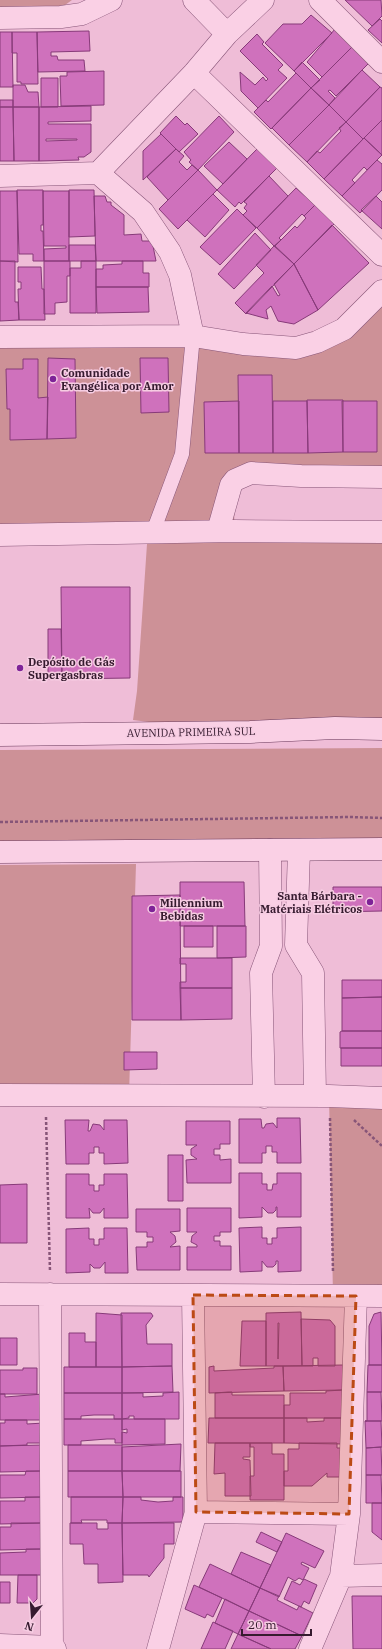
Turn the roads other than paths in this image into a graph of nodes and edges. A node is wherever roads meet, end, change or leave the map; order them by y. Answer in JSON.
{"nodes":[{"id":1,"x":110,"y":0,"type":"edge"},
{"id":2,"x":194,"y":0,"type":"edge"},
{"id":3,"x":263,"y":0,"type":"edge"},
{"id":4,"x":320,"y":0,"type":"edge"},
{"id":5,"x":0,"y":18,"type":"edge"},
{"id":6,"x":227,"y":34,"type":"junction"},
{"id":7,"x":382,"y":62,"type":"edge"},
{"id":8,"x":194,"y":73,"type":"junction"},
{"id":9,"x":98,"y":172,"type":"junction"},
{"id":10,"x":0,"y":176,"type":"edge"},
{"id":11,"x":382,"y":255,"type":"edge"},
{"id":12,"x":382,"y":291,"type":"edge"},
{"id":13,"x":194,"y":336,"type":"junction"},
{"id":14,"x":0,"y":337,"type":"edge"},
{"id":15,"x":382,"y":477,"type":"edge"},
{"id":16,"x":218,"y":531,"type":"junction"},
{"id":17,"x":153,"y":532,"type":"junction"},
{"id":18,"x":382,"y":532,"type":"edge"},
{"id":19,"x":0,"y":535,"type":"edge"},
{"id":20,"x":382,"y":730,"type":"edge"},
{"id":21,"x":0,"y":735,"type":"edge"},
{"id":22,"x":382,"y":849,"type":"edge"},
{"id":23,"x":270,"y":850,"type":"junction"},
{"id":24,"x":300,"y":850,"type":"junction"},
{"id":25,"x":0,"y":852,"type":"edge"},
{"id":26,"x":296,"y":945,"type":"junction"},
{"id":27,"x":271,"y":946,"type":"junction"},
{"id":28,"x":0,"y":1095,"type":"edge"},
{"id":29,"x":322,"y":1096,"type":"junction"},
{"id":30,"x":264,"y":1097,"type":"junction"},
{"id":31,"x":382,"y":1098,"type":"edge"},
{"id":32,"x":0,"y":1294,"type":"edge"},
{"id":33,"x":50,"y":1294,"type":"junction"},
{"id":34,"x":193,"y":1295,"type":"junction"},
{"id":35,"x":356,"y":1296,"type":"junction"},
{"id":36,"x":382,"y":1296,"type":"edge"},
{"id":37,"x":196,"y":1512,"type":"junction"},
{"id":38,"x":349,"y":1514,"type":"junction"},
{"id":39,"x":382,"y":1575,"type":"edge"},
{"id":40,"x":341,"y":1576,"type":"junction"},
{"id":41,"x":0,"y":1645,"type":"edge"},
{"id":42,"x":53,"y":1648,"type":"edge"},
{"id":43,"x":158,"y":1649,"type":"edge"},
{"id":44,"x":310,"y":1649,"type":"edge"}],
"edges":[{"from":1,"to":5,"type":"street"},
{"from":2,"to":6,"type":"street"},
{"from":3,"to":6,"type":"street"},
{"from":4,"to":7,"type":"street"},
{"from":6,"to":8,"type":"street"},
{"from":8,"to":9,"type":"street"},
{"from":8,"to":11,"type":"street"},
{"from":9,"to":10,"type":"street"},
{"from":9,"to":13,"type":"street"},
{"from":12,"to":13,"type":"street"},
{"from":13,"to":14,"type":"street"},
{"from":13,"to":17,"type":"lane"},
{"from":15,"to":16,"type":"street"},
{"from":16,"to":17,"type":"street"},
{"from":16,"to":18,"type":"street"},
{"from":17,"to":19,"type":"street"},
{"from":20,"to":21,"type":"street","name":"AVENIDA PRIMEIRA SUL"},
{"from":22,"to":24,"type":"street"},
{"from":23,"to":24,"type":"street"},
{"from":23,"to":25,"type":"street"},
{"from":23,"to":27,"type":"street"},
{"from":24,"to":26,"type":"street"},
{"from":26,"to":27,"type":"street"},
{"from":26,"to":29,"type":"street"},
{"from":27,"to":30,"type":"street"},
{"from":28,"to":30,"type":"street"},
{"from":29,"to":30,"type":"street"},
{"from":29,"to":31,"type":"street"},
{"from":32,"to":33,"type":"street"},
{"from":33,"to":34,"type":"street"},
{"from":33,"to":42,"type":"street"},
{"from":34,"to":35,"type":"street"},
{"from":34,"to":37,"type":"street"},
{"from":35,"to":36,"type":"street"},
{"from":35,"to":38,"type":"street"},
{"from":37,"to":38,"type":"street"},
{"from":37,"to":43,"type":"street"},
{"from":38,"to":40,"type":"street"},
{"from":39,"to":40,"type":"street"},
{"from":40,"to":44,"type":"street"},
{"from":41,"to":42,"type":"street"}]}
